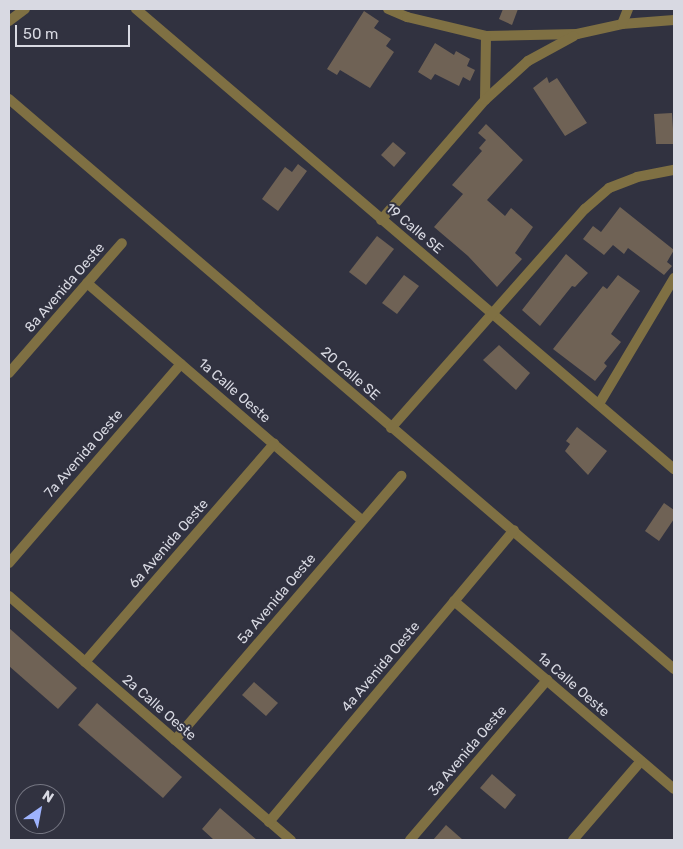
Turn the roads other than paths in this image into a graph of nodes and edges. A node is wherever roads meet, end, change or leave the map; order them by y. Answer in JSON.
{"nodes":[{"id":1,"x":25,"y":9,"type":"edge"},
{"id":2,"x":136,"y":9,"type":"edge"},
{"id":3,"x":388,"y":9,"type":"edge"},
{"id":4,"x":628,"y":9,"type":"edge"},
{"id":5,"x":674,"y":20,"type":"edge"},
{"id":6,"x":9,"y":21,"type":"edge"},
{"id":7,"x":622,"y":24,"type":"junction"},
{"id":8,"x":577,"y":34,"type":"junction"},
{"id":9,"x":486,"y":36,"type":"junction"},
{"id":10,"x":9,"y":99,"type":"edge"},
{"id":11,"x":485,"y":100,"type":"junction"},
{"id":12,"x":674,"y":170,"type":"edge"},
{"id":13,"x":381,"y":220,"type":"junction"},
{"id":14,"x":122,"y":243,"type":"dead end"},
{"id":15,"x":674,"y":278,"type":"edge"},
{"id":16,"x":87,"y":283,"type":"junction"},
{"id":17,"x":494,"y":314,"type":"junction"},
{"id":18,"x":181,"y":364,"type":"junction"},
{"id":19,"x":9,"y":373,"type":"edge"},
{"id":20,"x":599,"y":404,"type":"junction"},
{"id":21,"x":392,"y":428,"type":"junction"},
{"id":22,"x":274,"y":444,"type":"junction"},
{"id":23,"x":674,"y":470,"type":"edge"},
{"id":24,"x":401,"y":476,"type":"dead end"},
{"id":25,"x":362,"y":520,"type":"junction"},
{"id":26,"x":514,"y":530,"type":"junction"},
{"id":27,"x":9,"y":563,"type":"edge"},
{"id":28,"x":9,"y":596,"type":"edge"},
{"id":29,"x":454,"y":601,"type":"junction"},
{"id":30,"x":85,"y":662,"type":"junction"},
{"id":31,"x":674,"y":669,"type":"edge"},
{"id":32,"x":547,"y":680,"type":"junction"},
{"id":33,"x":175,"y":740,"type":"junction"},
{"id":34,"x":641,"y":761,"type":"junction"},
{"id":35,"x":674,"y":789,"type":"edge"},
{"id":36,"x":270,"y":822,"type":"junction"},
{"id":37,"x":291,"y":840,"type":"edge"},
{"id":38,"x":410,"y":840,"type":"edge"},
{"id":39,"x":573,"y":840,"type":"edge"}],
"edges":[{"from":1,"to":6,"type":"street"},
{"from":2,"to":13,"type":"street","name":"19 Calle SE"},
{"from":3,"to":9,"type":"street"},
{"from":4,"to":7,"type":"street"},
{"from":5,"to":7,"type":"street"},
{"from":7,"to":8,"type":"street"},
{"from":8,"to":9,"type":"street"},
{"from":8,"to":11,"type":"street"},
{"from":9,"to":11,"type":"street"},
{"from":10,"to":21,"type":"street","name":"20 Calle SE"},
{"from":11,"to":13,"type":"street"},
{"from":12,"to":17,"type":"street"},
{"from":13,"to":17,"type":"street","name":"19 Calle SE"},
{"from":14,"to":16,"type":"street","name":"8a Avenida Oeste"},
{"from":15,"to":20,"type":"street"},
{"from":16,"to":18,"type":"street","name":"1a Calle Oeste"},
{"from":16,"to":19,"type":"street","name":"8a Avenida Oeste"},
{"from":17,"to":20,"type":"street","name":"19 Calle SE"},
{"from":17,"to":21,"type":"street"},
{"from":18,"to":22,"type":"street","name":"1a Calle Oeste"},
{"from":18,"to":27,"type":"street","name":"7a Avenida Oeste"},
{"from":20,"to":23,"type":"street","name":"19 Calle SE"},
{"from":21,"to":26,"type":"street","name":"20 Calle SE"},
{"from":22,"to":25,"type":"street","name":"1a Calle Oeste"},
{"from":22,"to":30,"type":"street","name":"6a Avenida Oeste"},
{"from":24,"to":25,"type":"street","name":"5a Avenida Oeste"},
{"from":25,"to":33,"type":"street","name":"5a Avenida Oeste"},
{"from":26,"to":29,"type":"street","name":"4a Avenida Oeste"},
{"from":26,"to":31,"type":"street","name":"20 Calle SE"},
{"from":28,"to":30,"type":"street","name":"2a Calle Oeste"},
{"from":29,"to":32,"type":"street","name":"1a Calle Oeste"},
{"from":29,"to":36,"type":"street","name":"4a Avenida Oeste"},
{"from":30,"to":33,"type":"street","name":"2a Calle Oeste"},
{"from":32,"to":34,"type":"street","name":"1a Calle Oeste"},
{"from":32,"to":38,"type":"street","name":"3a Avenida Oeste"},
{"from":33,"to":36,"type":"street","name":"2a Calle Oeste"},
{"from":34,"to":35,"type":"street","name":"1a Calle Oeste"},
{"from":34,"to":39,"type":"street"},
{"from":36,"to":37,"type":"street","name":"2a Calle Oeste"}]}
